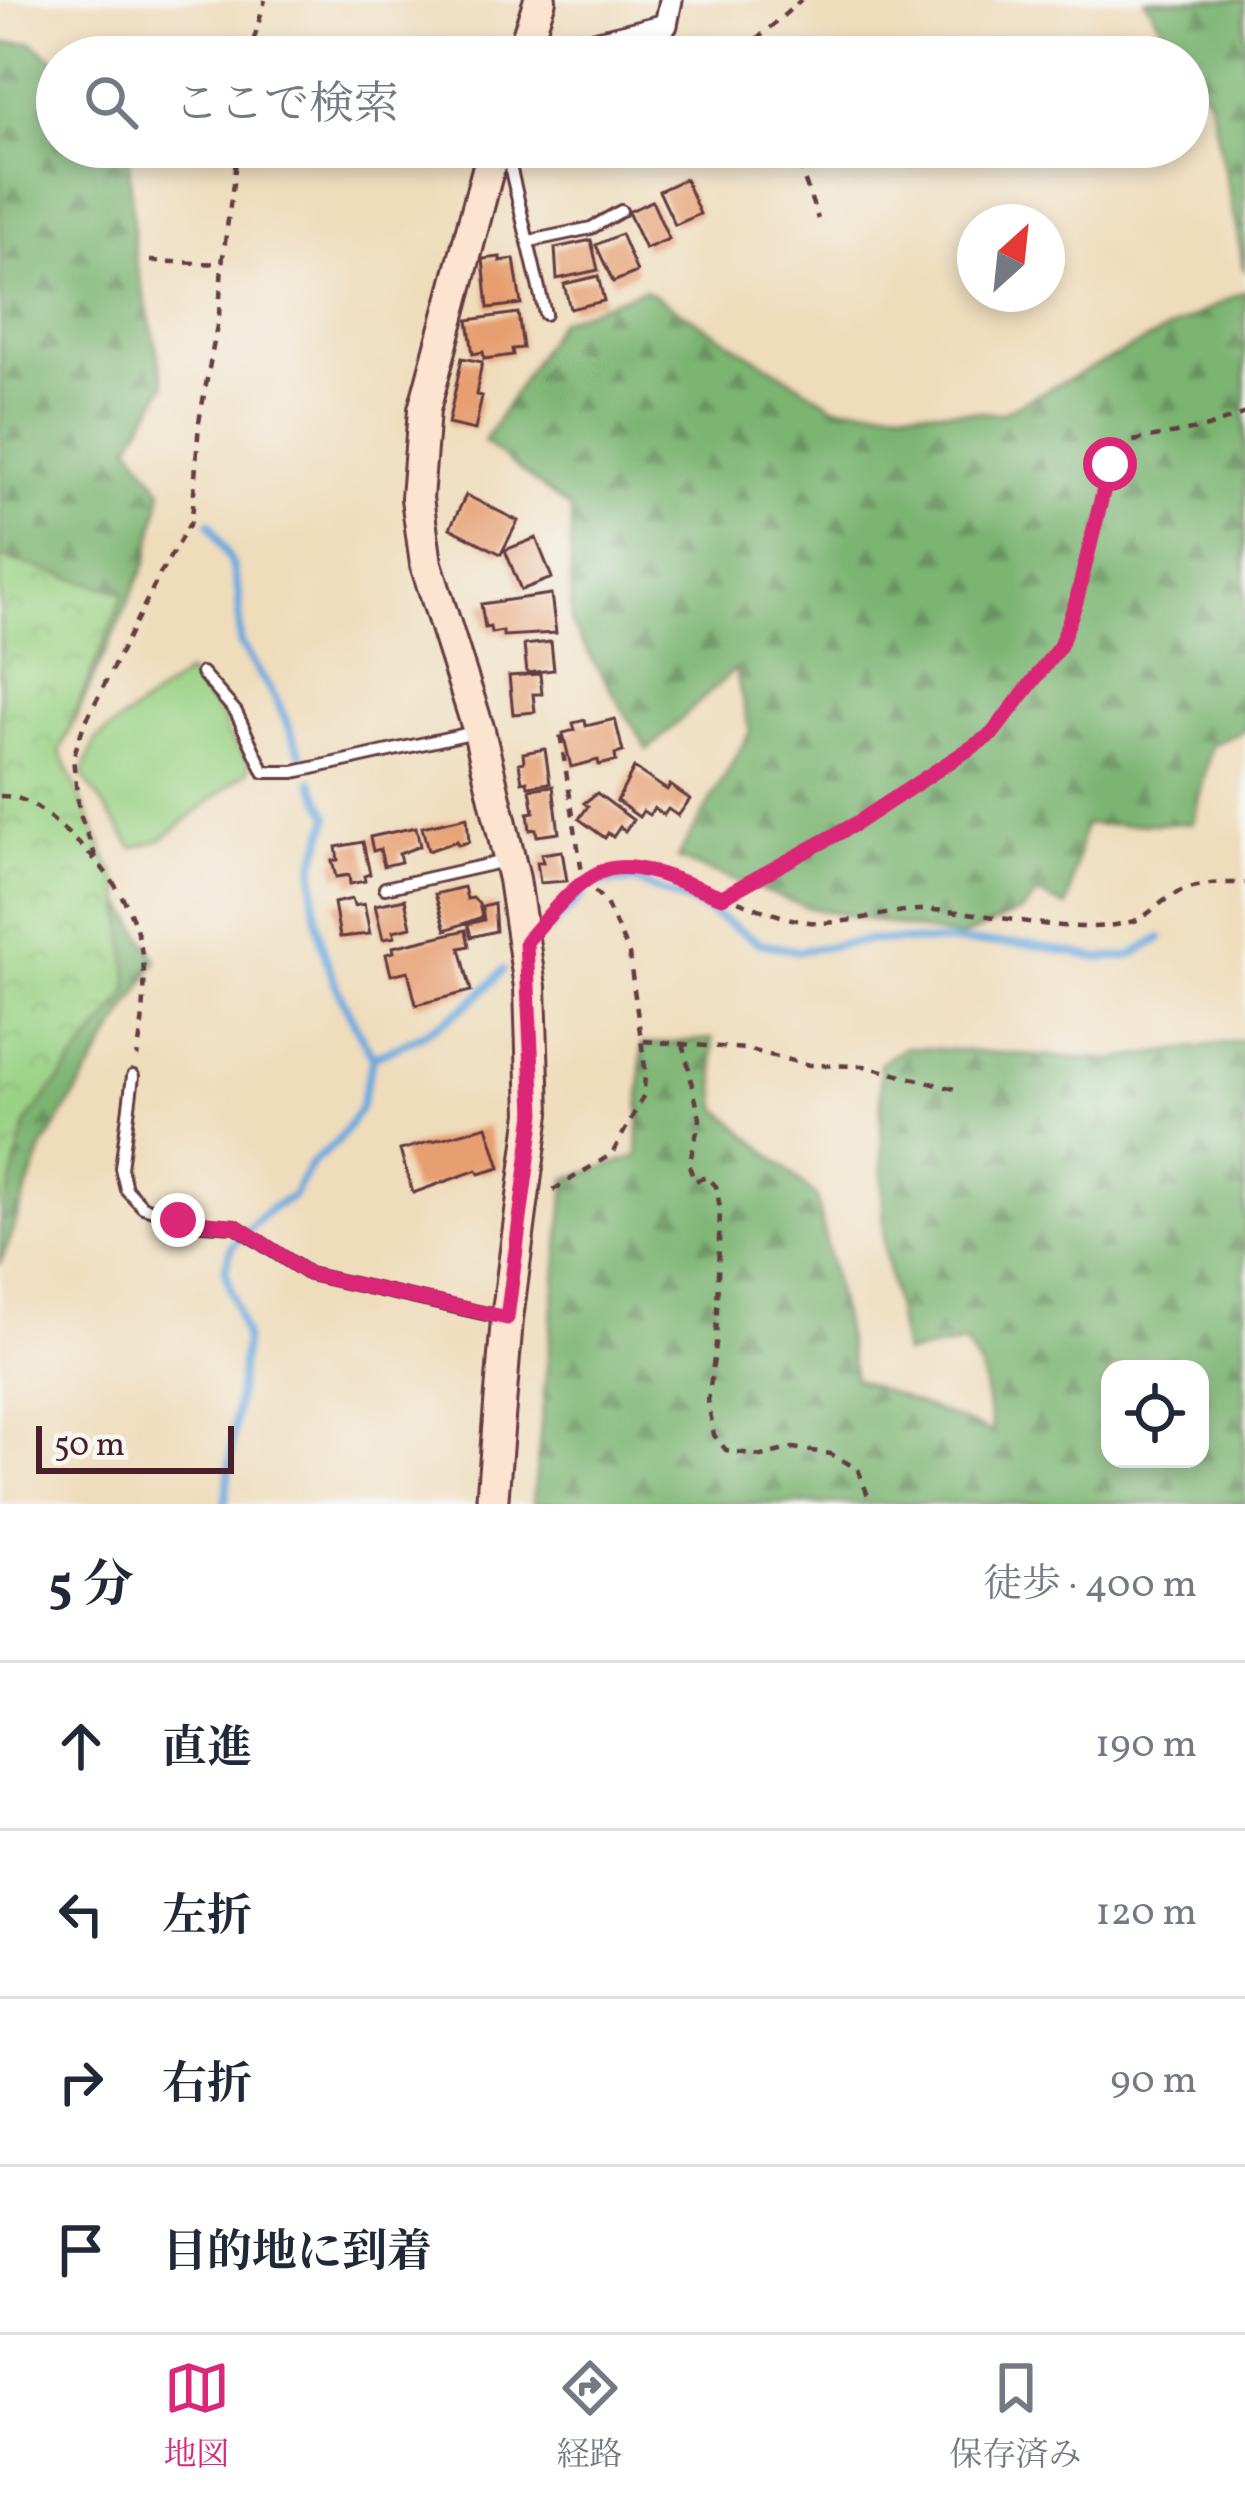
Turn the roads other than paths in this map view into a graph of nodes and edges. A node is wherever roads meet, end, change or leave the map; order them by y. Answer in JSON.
{"nodes":[{"id":1,"x":540,"y":0,"type":"edge"},
{"id":2,"x":671,"y":0,"type":"edge"},
{"id":3,"x":528,"y":36,"type":"edge"},
{"id":4,"x":622,"y":36,"type":"edge"},
{"id":5,"x":494,"y":168,"type":"edge"},
{"id":6,"x":502,"y":168,"type":"edge"},
{"id":7,"x":621,"y":212,"type":"dead end"},
{"id":8,"x":530,"y":242,"type":"junction"},
{"id":9,"x":545,"y":314,"type":"dead end"},
{"id":10,"x":202,"y":673,"type":"dead end"},
{"id":11,"x":479,"y":731,"type":"junction"},
{"id":12,"x":510,"y":860,"type":"junction"},
{"id":13,"x":385,"y":888,"type":"dead end"},
{"id":14,"x":133,"y":1076,"type":"road end"},
{"id":15,"x":507,"y":1318,"type":"junction"},
{"id":16,"x":492,"y":1504,"type":"edge"}],
"edges":[{"from":1,"to":3,"type":"street"},
{"from":2,"to":4,"type":"street"},
{"from":5,"to":11,"type":"street"},
{"from":6,"to":8,"type":"lane"},
{"from":7,"to":8,"type":"lane"},
{"from":8,"to":9,"type":"lane"},
{"from":10,"to":11,"type":"lane"},
{"from":11,"to":12,"type":"street"},
{"from":12,"to":13,"type":"lane"},
{"from":12,"to":15,"type":"street"},
{"from":14,"to":15,"type":"lane"},
{"from":15,"to":16,"type":"street"}]}
